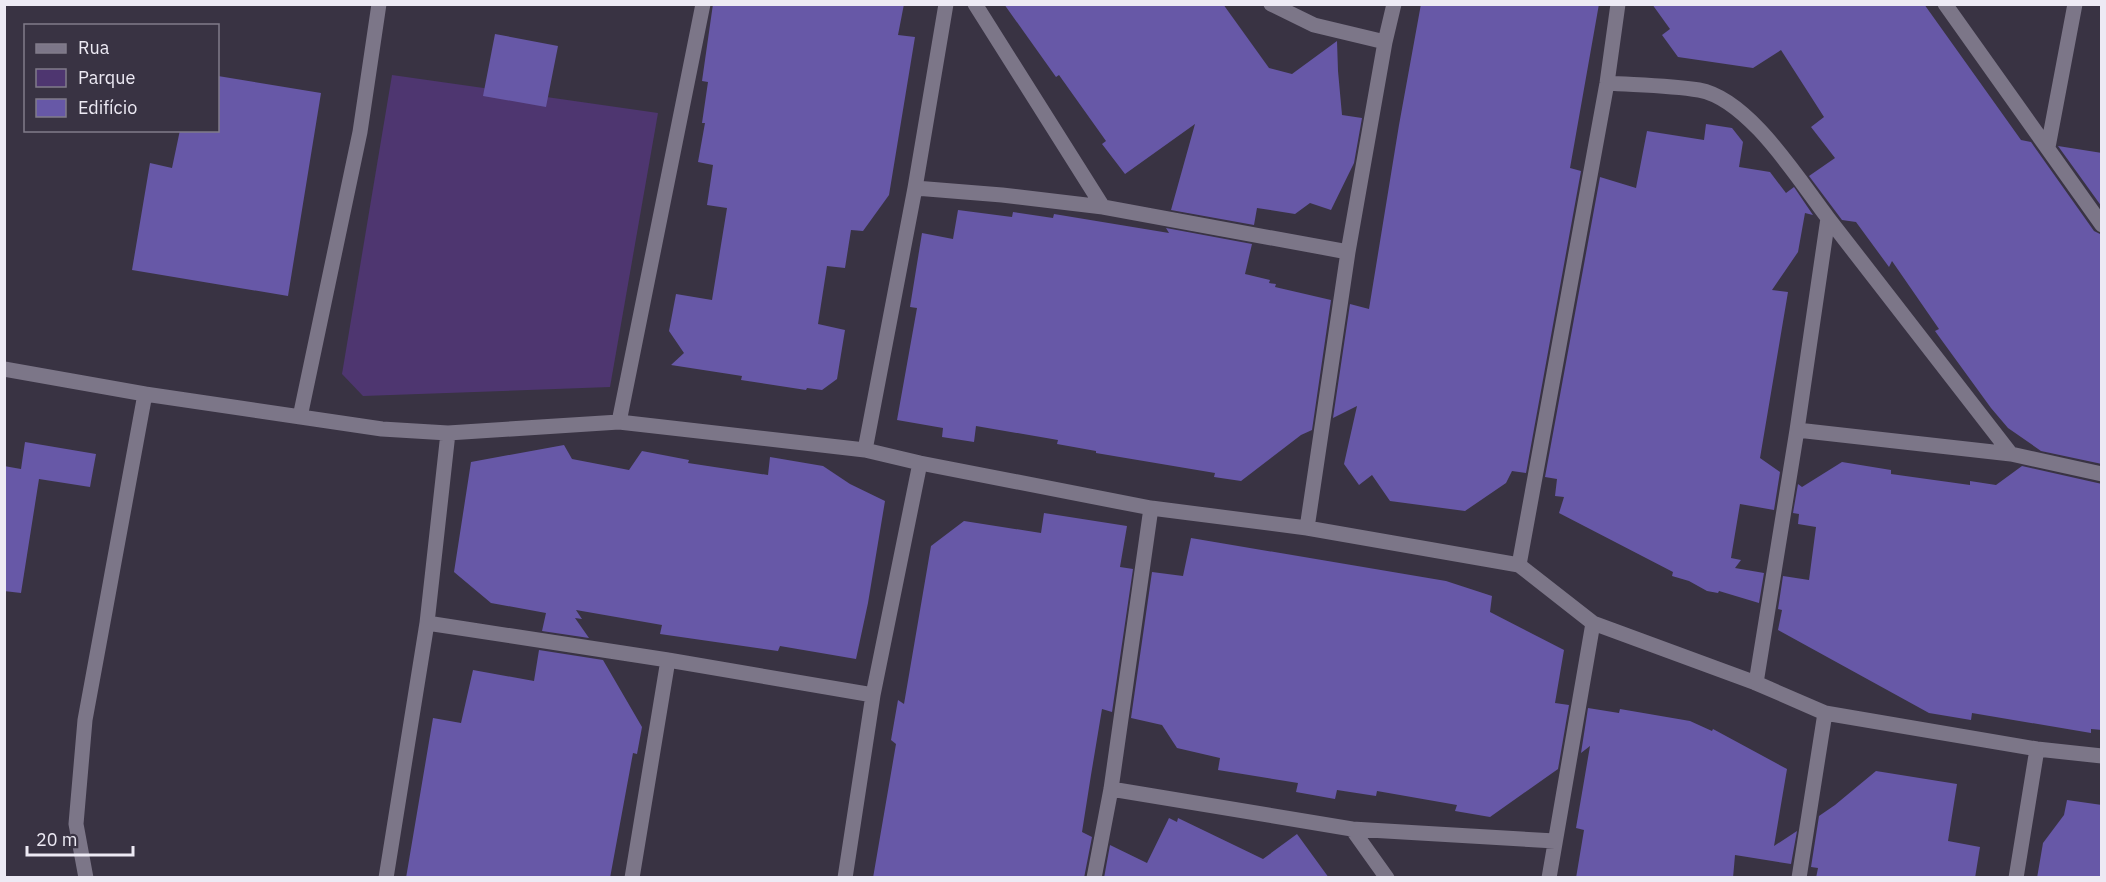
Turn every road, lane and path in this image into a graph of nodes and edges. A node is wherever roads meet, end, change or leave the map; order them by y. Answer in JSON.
{"nodes":[{"id":1,"x":380,"y":4,"type":"edge"},
{"id":2,"x":702,"y":4,"type":"edge"},
{"id":3,"x":946,"y":4,"type":"edge"},
{"id":4,"x":975,"y":4,"type":"edge"},
{"id":5,"x":1271,"y":4,"type":"edge"},
{"id":6,"x":1394,"y":4,"type":"edge"},
{"id":7,"x":1618,"y":4,"type":"edge"},
{"id":8,"x":1945,"y":4,"type":"edge"},
{"id":9,"x":2075,"y":4,"type":"edge"},
{"id":10,"x":1385,"y":42,"type":"junction"},
{"id":11,"x":1607,"y":83,"type":"junction"},
{"id":12,"x":2048,"y":147,"type":"junction"},
{"id":13,"x":915,"y":188,"type":"junction"},
{"id":14,"x":1103,"y":207,"type":"junction"},
{"id":15,"x":1828,"y":218,"type":"junction"},
{"id":16,"x":2102,"y":225,"type":"edge"},
{"id":17,"x":1348,"y":252,"type":"junction"},
{"id":18,"x":4,"y":369,"type":"edge"},
{"id":19,"x":145,"y":394,"type":"junction"},
{"id":20,"x":300,"y":417,"type":"junction"},
{"id":21,"x":620,"y":422,"type":"junction"},
{"id":22,"x":1797,"y":430,"type":"junction"},
{"id":23,"x":448,"y":433,"type":"junction"},
{"id":24,"x":865,"y":450,"type":"junction"},
{"id":25,"x":2012,"y":454,"type":"junction"},
{"id":26,"x":920,"y":463,"type":"junction"},
{"id":27,"x":2102,"y":474,"type":"edge"},
{"id":28,"x":1151,"y":508,"type":"junction"},
{"id":29,"x":1307,"y":528,"type":"junction"},
{"id":30,"x":1519,"y":565,"type":"junction"},
{"id":31,"x":427,"y":623,"type":"junction"},
{"id":32,"x":1593,"y":623,"type":"junction"},
{"id":33,"x":668,"y":660,"type":"junction"},
{"id":34,"x":1756,"y":683,"type":"junction"},
{"id":35,"x":873,"y":695,"type":"junction"},
{"id":36,"x":1825,"y":713,"type":"junction"},
{"id":37,"x":2037,"y":749,"type":"junction"},
{"id":38,"x":2102,"y":756,"type":"edge"},
{"id":39,"x":1111,"y":789,"type":"junction"},
{"id":40,"x":1352,"y":829,"type":"junction"},
{"id":41,"x":1555,"y":841,"type":"junction"},
{"id":42,"x":86,"y":878,"type":"edge"},
{"id":43,"x":386,"y":878,"type":"edge"},
{"id":44,"x":632,"y":878,"type":"edge"},
{"id":45,"x":845,"y":878,"type":"edge"},
{"id":46,"x":1094,"y":878,"type":"edge"},
{"id":47,"x":1388,"y":878,"type":"edge"},
{"id":48,"x":1550,"y":878,"type":"edge"},
{"id":49,"x":1799,"y":878,"type":"edge"},
{"id":50,"x":2016,"y":878,"type":"edge"}],
"edges":[{"from":1,"to":20,"type":"street"},
{"from":2,"to":21,"type":"street"},
{"from":3,"to":13,"type":"street"},
{"from":4,"to":14,"type":"street"},
{"from":5,"to":10,"type":"street"},
{"from":6,"to":10,"type":"street"},
{"from":7,"to":11,"type":"street"},
{"from":8,"to":12,"type":"street"},
{"from":9,"to":12,"type":"street"},
{"from":10,"to":17,"type":"street"},
{"from":11,"to":15,"type":"street"},
{"from":11,"to":30,"type":"street"},
{"from":12,"to":16,"type":"street"},
{"from":13,"to":14,"type":"street"},
{"from":13,"to":24,"type":"street"},
{"from":14,"to":17,"type":"street"},
{"from":15,"to":22,"type":"street"},
{"from":15,"to":25,"type":"street"},
{"from":17,"to":29,"type":"street"},
{"from":18,"to":19,"type":"street"},
{"from":19,"to":20,"type":"street"},
{"from":19,"to":42,"type":"street"},
{"from":20,"to":23,"type":"street"},
{"from":21,"to":23,"type":"street"},
{"from":21,"to":24,"type":"street"},
{"from":22,"to":25,"type":"street"},
{"from":22,"to":34,"type":"street"},
{"from":23,"to":31,"type":"street"},
{"from":24,"to":26,"type":"street"},
{"from":25,"to":27,"type":"street"},
{"from":26,"to":28,"type":"street"},
{"from":26,"to":35,"type":"street"},
{"from":28,"to":29,"type":"street"},
{"from":28,"to":39,"type":"street"},
{"from":29,"to":30,"type":"street"},
{"from":30,"to":32,"type":"street"},
{"from":31,"to":33,"type":"street"},
{"from":31,"to":43,"type":"street"},
{"from":32,"to":34,"type":"street"},
{"from":32,"to":41,"type":"street"},
{"from":33,"to":35,"type":"street"},
{"from":33,"to":44,"type":"street"},
{"from":34,"to":36,"type":"street"},
{"from":35,"to":45,"type":"street"},
{"from":36,"to":37,"type":"street"},
{"from":36,"to":49,"type":"street"},
{"from":37,"to":38,"type":"street"},
{"from":37,"to":50,"type":"street"},
{"from":39,"to":40,"type":"street"},
{"from":39,"to":46,"type":"street"},
{"from":40,"to":41,"type":"street"},
{"from":40,"to":47,"type":"street"},
{"from":41,"to":48,"type":"street"}]}
